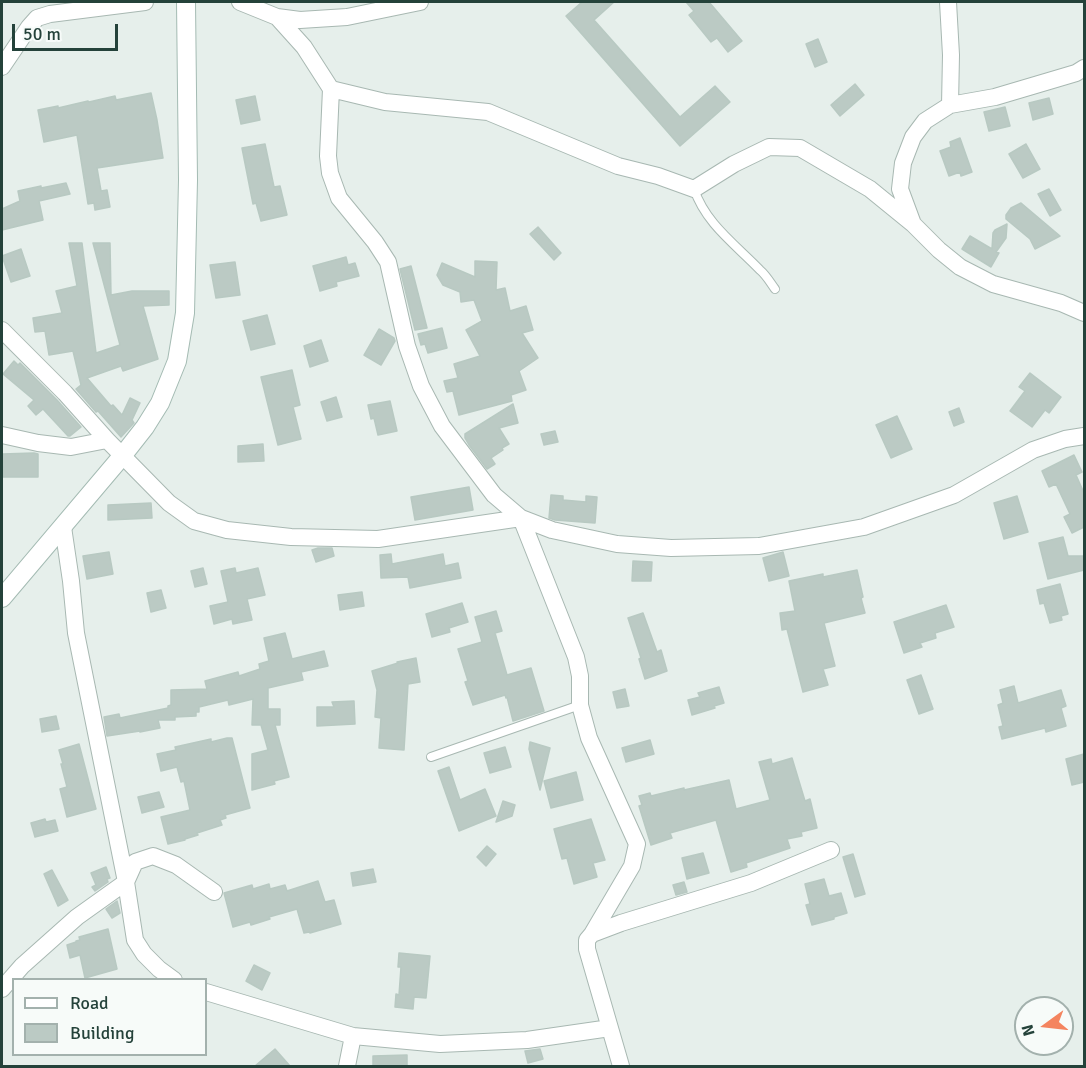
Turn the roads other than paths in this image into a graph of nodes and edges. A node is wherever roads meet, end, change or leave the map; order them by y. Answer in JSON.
{"nodes":[{"id":1,"x":145,"y":2,"type":"edge"},
{"id":2,"x":186,"y":2,"type":"edge"},
{"id":3,"x":240,"y":2,"type":"edge"},
{"id":4,"x":420,"y":2,"type":"edge"},
{"id":5,"x":948,"y":2,"type":"edge"},
{"id":6,"x":277,"y":18,"type":"junction"},
{"id":7,"x":2,"y":68,"type":"edge"},
{"id":8,"x":1084,"y":68,"type":"edge"},
{"id":9,"x":331,"y":89,"type":"junction"},
{"id":10,"x":950,"y":105,"type":"junction"},
{"id":11,"x":694,"y":189,"type":"junction"},
{"id":12,"x":913,"y":224,"type":"junction"},
{"id":13,"x":775,"y":289,"type":"dead end"},
{"id":14,"x":1084,"y":313,"type":"edge"},
{"id":15,"x":2,"y":330,"type":"edge"},
{"id":16,"x":2,"y":435,"type":"edge"},
{"id":17,"x":1084,"y":436,"type":"edge"},
{"id":18,"x":107,"y":440,"type":"junction"},
{"id":19,"x":123,"y":455,"type":"junction"},
{"id":20,"x":521,"y":518,"type":"junction"},
{"id":21,"x":63,"y":527,"type":"junction"},
{"id":22,"x":2,"y":598,"type":"edge"},
{"id":23,"x":580,"y":705,"type":"junction"},
{"id":24,"x":431,"y":757,"type":"dead end"},
{"id":25,"x":831,"y":850,"type":"dead end"},
{"id":26,"x":126,"y":882,"type":"junction"},
{"id":27,"x":214,"y":892,"type":"dead end"},
{"id":28,"x":592,"y":934,"type":"junction"},
{"id":29,"x":171,"y":978,"type":"edge"},
{"id":30,"x":2,"y":989,"type":"edge"},
{"id":31,"x":207,"y":992,"type":"edge"},
{"id":32,"x":610,"y":1028,"type":"junction"},
{"id":33,"x":353,"y":1036,"type":"junction"},
{"id":34,"x":347,"y":1066,"type":"edge"},
{"id":35,"x":621,"y":1066,"type":"edge"}],
"edges":[{"from":1,"to":7,"type":"street"},
{"from":2,"to":19,"type":"street"},
{"from":3,"to":6,"type":"street"},
{"from":4,"to":6,"type":"street"},
{"from":5,"to":10,"type":"street"},
{"from":6,"to":9,"type":"street"},
{"from":8,"to":10,"type":"street"},
{"from":9,"to":11,"type":"street"},
{"from":9,"to":20,"type":"street"},
{"from":10,"to":12,"type":"street"},
{"from":11,"to":12,"type":"street"},
{"from":11,"to":13,"type":"lane"},
{"from":12,"to":14,"type":"street"},
{"from":15,"to":18,"type":"street"},
{"from":16,"to":18,"type":"street"},
{"from":17,"to":20,"type":"street"},
{"from":18,"to":19,"type":"street"},
{"from":19,"to":20,"type":"street"},
{"from":19,"to":21,"type":"street"},
{"from":20,"to":23,"type":"street"},
{"from":21,"to":22,"type":"street"},
{"from":21,"to":26,"type":"street"},
{"from":23,"to":24,"type":"lane"},
{"from":23,"to":28,"type":"street"},
{"from":25,"to":28,"type":"street"},
{"from":26,"to":27,"type":"street"},
{"from":26,"to":29,"type":"street"},
{"from":26,"to":30,"type":"street"},
{"from":28,"to":32,"type":"street"},
{"from":31,"to":33,"type":"street"},
{"from":32,"to":33,"type":"street"},
{"from":32,"to":35,"type":"street"},
{"from":33,"to":34,"type":"street"}]}
